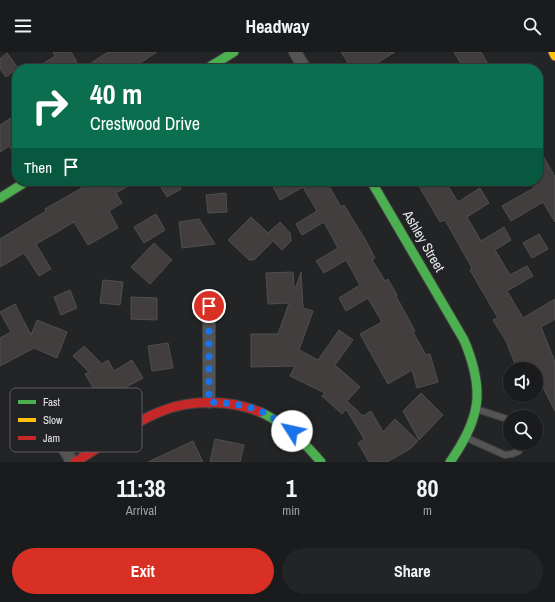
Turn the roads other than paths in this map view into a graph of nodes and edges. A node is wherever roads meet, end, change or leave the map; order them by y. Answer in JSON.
{"nodes":[{"id":1,"x":234,"y":52,"type":"edge"},
{"id":2,"x":295,"y":52,"type":"edge"},
{"id":3,"x":553,"y":52,"type":"edge"},
{"id":4,"x":555,"y":56,"type":"edge"},
{"id":5,"x":214,"y":64,"type":"edge"},
{"id":6,"x":302,"y":64,"type":"edge"},
{"id":7,"x":19,"y":186,"type":"edge"},
{"id":8,"x":374,"y":186,"type":"edge"},
{"id":9,"x":0,"y":198,"type":"edge"},
{"id":10,"x":209,"y":306,"type":"dead end"},
{"id":11,"x":209,"y":402,"type":"junction"},
{"id":12,"x":476,"y":409,"type":"junction"},
{"id":13,"x":503,"y":418,"type":"edge"},
{"id":14,"x":142,"y":421,"type":"edge"},
{"id":15,"x":467,"y":438,"type":"junction"},
{"id":16,"x":520,"y":450,"type":"edge"},
{"id":17,"x":68,"y":452,"type":"edge"},
{"id":18,"x":92,"y":452,"type":"edge"},
{"id":19,"x":74,"y":462,"type":"edge"},
{"id":20,"x":321,"y":462,"type":"edge"},
{"id":21,"x":450,"y":462,"type":"edge"}],
"edges":[{"from":1,"to":5,"type":"street"},
{"from":2,"to":6,"type":"street"},
{"from":3,"to":4,"type":"street"},
{"from":7,"to":9,"type":"street"},
{"from":8,"to":12,"type":"street","name":"Ashley Street"},
{"from":10,"to":11,"type":"street"},
{"from":11,"to":14,"type":"street"},
{"from":11,"to":20,"type":"street"},
{"from":12,"to":13,"type":"lane"},
{"from":12,"to":15,"type":"street","name":"Ashley Street"},
{"from":15,"to":16,"type":"lane"},
{"from":15,"to":21,"type":"street","name":"Ashley Street"},
{"from":17,"to":19,"type":"street"},
{"from":18,"to":19,"type":"street"}]}
